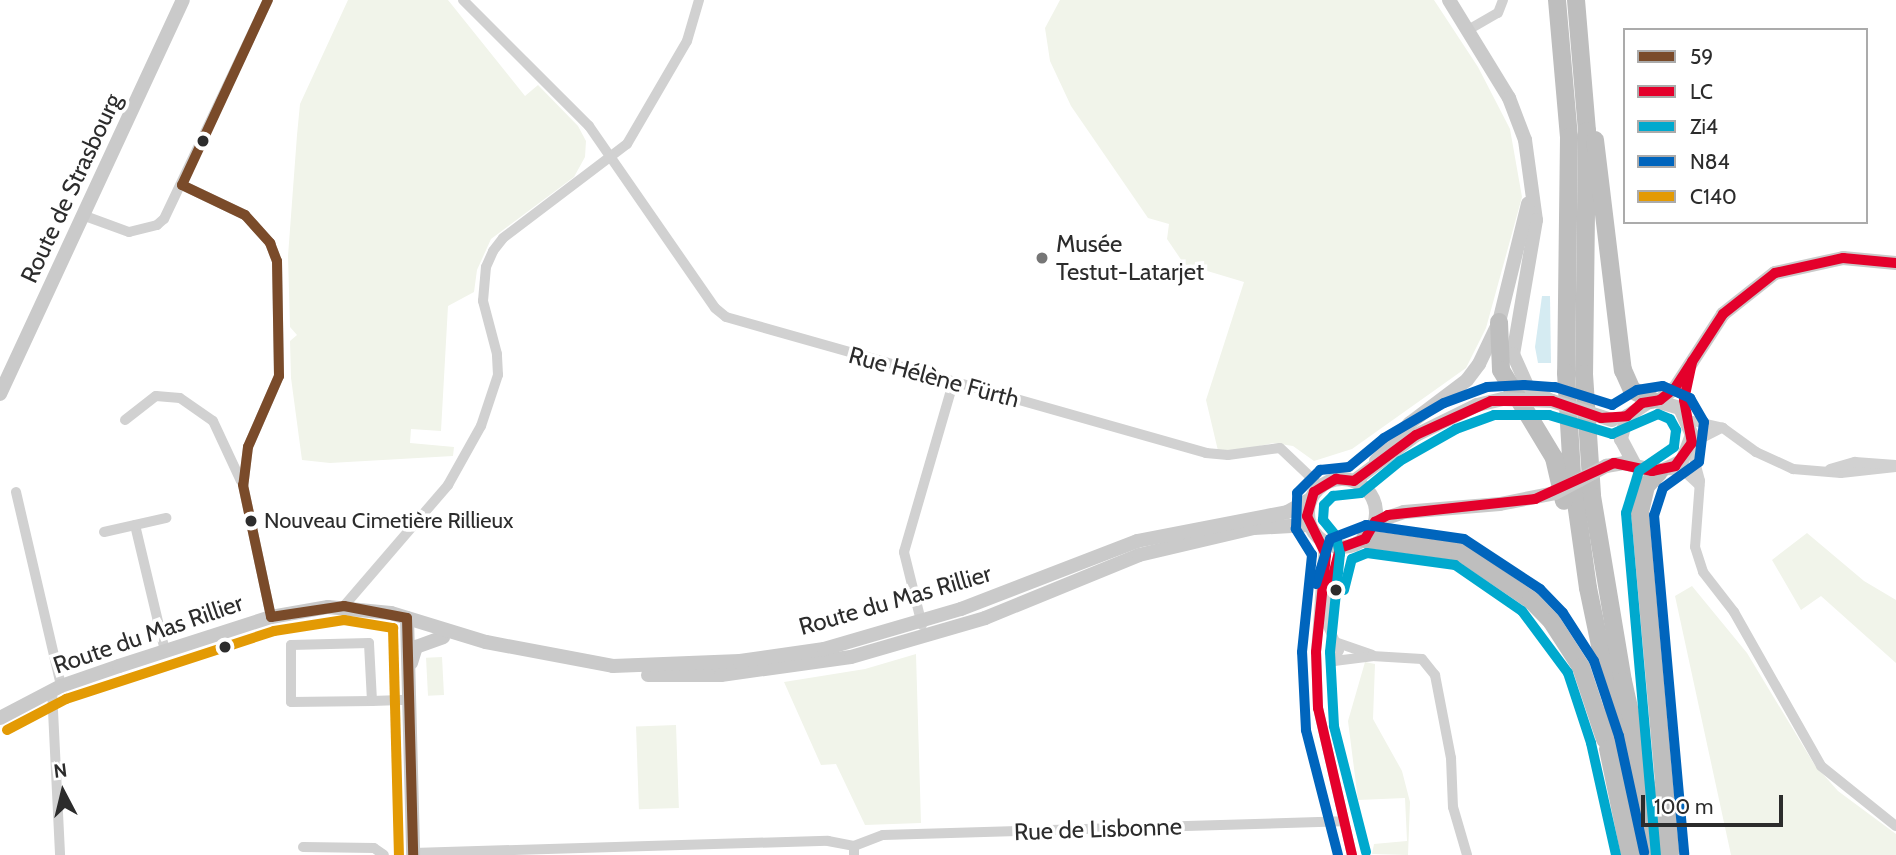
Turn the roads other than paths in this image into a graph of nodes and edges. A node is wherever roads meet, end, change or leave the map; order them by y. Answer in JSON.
{"nodes":[{"id":1,"x":183,"y":0,"type":"edge"},
{"id":2,"x":268,"y":0,"type":"edge"},
{"id":3,"x":463,"y":0,"type":"edge"},
{"id":4,"x":699,"y":0,"type":"edge"},
{"id":5,"x":1449,"y":0,"type":"edge"},
{"id":6,"x":1503,"y":0,"type":"edge"},
{"id":7,"x":1558,"y":0,"type":"edge"},
{"id":8,"x":1576,"y":0,"type":"edge"},
{"id":9,"x":1468,"y":30,"type":"junction"},
{"id":10,"x":1583,"y":61,"type":"junction"},
{"id":11,"x":614,"y":157,"type":"junction"},
{"id":12,"x":1532,"y":180,"type":"junction"},
{"id":13,"x":182,"y":186,"type":"junction"},
{"id":14,"x":85,"y":216,"type":"junction"},
{"id":15,"x":1896,"y":263,"type":"edge"},
{"id":16,"x":1499,"y":322,"type":"junction"},
{"id":17,"x":1691,"y":365,"type":"junction"},
{"id":18,"x":953,"y":383,"type":"junction"},
{"id":19,"x":0,"y":394,"type":"edge"},
{"id":20,"x":1656,"y":400,"type":"junction"},
{"id":21,"x":1552,"y":401,"type":"junction"},
{"id":22,"x":1627,"y":416,"type":"junction"},
{"id":23,"x":1687,"y":417,"type":"junction"},
{"id":24,"x":125,"y":420,"type":"dead end"},
{"id":25,"x":1723,"y":428,"type":"junction"},
{"id":26,"x":1691,"y":445,"type":"junction"},
{"id":27,"x":1376,"y":461,"type":"junction"},
{"id":28,"x":1635,"y":465,"type":"junction"},
{"id":29,"x":1896,"y":466,"type":"edge"},
{"id":30,"x":1663,"y":471,"type":"junction"},
{"id":31,"x":1354,"y":481,"type":"junction"},
{"id":32,"x":243,"y":485,"type":"junction"},
{"id":33,"x":1699,"y":485,"type":"junction"},
{"id":34,"x":1320,"y":486,"type":"junction"},
{"id":35,"x":16,"y":492,"type":"dead end"},
{"id":36,"x":1310,"y":499,"type":"junction"},
{"id":37,"x":166,"y":518,"type":"dead end"},
{"id":38,"x":1375,"y":522,"type":"junction"},
{"id":39,"x":1309,"y":525,"type":"junction"},
{"id":40,"x":135,"y":526,"type":"junction"},
{"id":41,"x":104,"y":532,"type":"dead end"},
{"id":42,"x":1365,"y":539,"type":"junction"},
{"id":43,"x":1324,"y":543,"type":"junction"},
{"id":44,"x":1340,"y":548,"type":"junction"},
{"id":45,"x":351,"y":607,"type":"junction"},
{"id":46,"x":271,"y":617,"type":"junction"},
{"id":47,"x":921,"y":621,"type":"junction"},
{"id":48,"x":407,"y":622,"type":"junction"},
{"id":49,"x":926,"y":636,"type":"junction"},
{"id":50,"x":443,"y":637,"type":"junction"},
{"id":51,"x":1333,"y":641,"type":"junction"},
{"id":52,"x":1320,"y":642,"type":"junction"},
{"id":53,"x":165,"y":651,"type":"junction"},
{"id":54,"x":1372,"y":656,"type":"junction"},
{"id":55,"x":1318,"y":658,"type":"junction"},
{"id":56,"x":1331,"y":662,"type":"junction"},
{"id":57,"x":409,"y":674,"type":"junction"},
{"id":58,"x":57,"y":688,"type":"junction"},
{"id":59,"x":408,"y":700,"type":"junction"},
{"id":60,"x":372,"y":701,"type":"junction"},
{"id":61,"x":1318,"y":708,"type":"junction"},
{"id":62,"x":0,"y":718,"type":"edge"},
{"id":63,"x":1605,"y":739,"type":"junction"},
{"id":64,"x":1343,"y":821,"type":"junction"},
{"id":65,"x":1896,"y":826,"type":"edge"},
{"id":66,"x":303,"y":847,"type":"dead end"},
{"id":67,"x":854,"y":850,"type":"edge"},
{"id":68,"x":413,"y":854,"type":"edge"},
{"id":69,"x":60,"y":855,"type":"edge"},
{"id":70,"x":384,"y":855,"type":"edge"},
{"id":71,"x":1352,"y":855,"type":"edge"},
{"id":72,"x":1467,"y":855,"type":"edge"},
{"id":73,"x":1630,"y":855,"type":"edge"},
{"id":74,"x":1644,"y":855,"type":"edge"},
{"id":75,"x":1662,"y":855,"type":"edge"},
{"id":76,"x":1670,"y":855,"type":"edge"}],
"edges":[{"from":1,"to":14,"type":"main road","name":"Route de Strasbourg"},
{"from":2,"to":13,"type":"street"},
{"from":3,"to":11,"type":"street","name":"Rue Hélène Fürth"},
{"from":4,"to":11,"type":"street"},
{"from":5,"to":9,"type":"main road"},
{"from":6,"to":9,"type":"street"},
{"from":7,"to":74,"type":"highway"},
{"from":8,"to":10,"type":"highway"},
{"from":9,"to":12,"type":"main road"},
{"from":10,"to":20,"type":"highway"},
{"from":10,"to":75,"type":"highway"},
{"from":11,"to":18,"type":"street","name":"Rue Hélène Fürth"},
{"from":11,"to":45,"type":"street"},
{"from":12,"to":16,"type":"main road"},
{"from":12,"to":21,"type":"main road"},
{"from":13,"to":14,"type":"street"},
{"from":13,"to":32,"type":"street"},
{"from":14,"to":19,"type":"main road","name":"Route de Strasbourg"},
{"from":15,"to":17,"type":"main road"},
{"from":16,"to":27,"type":"main road"},
{"from":16,"to":63,"type":"highway"},
{"from":17,"to":20,"type":"main road"},
{"from":17,"to":23,"type":"main road"},
{"from":18,"to":34,"type":"street","name":"Rue Hélène Fürth"},
{"from":18,"to":47,"type":"street"},
{"from":20,"to":22,"type":"main road"},
{"from":20,"to":23,"type":"main road"},
{"from":21,"to":22,"type":"main road","bridge":true},
{"from":21,"to":27,"type":"main road","bridge":true},
{"from":22,"to":28,"type":"main road"},
{"from":23,"to":25,"type":"street"},
{"from":23,"to":26,"type":"main road"},
{"from":24,"to":32,"type":"street"},
{"from":25,"to":26,"type":"street"},
{"from":25,"to":29,"type":"street"},
{"from":26,"to":30,"type":"main road"},
{"from":26,"to":33,"type":"street"},
{"from":27,"to":31,"type":"main road"},
{"from":28,"to":30,"type":"main road"},
{"from":28,"to":38,"type":"main road","bridge":true},
{"from":30,"to":33,"type":"street"},
{"from":30,"to":76,"type":"highway"},
{"from":31,"to":34,"type":"main road"},
{"from":31,"to":38,"type":"main road"},
{"from":32,"to":46,"type":"street"},
{"from":33,"to":65,"type":"street"},
{"from":34,"to":36,"type":"main road"},
{"from":35,"to":58,"type":"street"},
{"from":36,"to":39,"type":"main road"},
{"from":36,"to":47,"type":"main road","name":"Route du Mas Rillier"},
{"from":37,"to":40,"type":"street"},
{"from":38,"to":42,"type":"main road"},
{"from":39,"to":43,"type":"main road"},
{"from":39,"to":49,"type":"main road","name":"Route du Mas Rillier"},
{"from":40,"to":41,"type":"street"},
{"from":40,"to":53,"type":"street"},
{"from":42,"to":44,"type":"main road"},
{"from":42,"to":63,"type":"highway"},
{"from":43,"to":44,"type":"main road"},
{"from":43,"to":52,"type":"street"},
{"from":44,"to":51,"type":"street"},
{"from":45,"to":46,"type":"main road","name":"Route du Mas Rillier"},
{"from":45,"to":48,"type":"main road","name":"Route du Mas Rillier"},
{"from":46,"to":53,"type":"main road","name":"Route du Mas Rillier"},
{"from":47,"to":48,"type":"main road","name":"Route du Mas Rillier"},
{"from":47,"to":49,"type":"street"},
{"from":48,"to":50,"type":"main road","name":"Route du Mas Rillier"},
{"from":48,"to":57,"type":"main road"},
{"from":49,"to":50,"type":"main road","name":"Route du Mas Rillier"},
{"from":50,"to":57,"type":"main road"},
{"from":51,"to":52,"type":"street"},
{"from":51,"to":54,"type":"street"},
{"from":51,"to":56,"type":"street"},
{"from":52,"to":55,"type":"street"},
{"from":53,"to":58,"type":"main road","name":"Route du Mas Rillier"},
{"from":54,"to":56,"type":"street"},
{"from":54,"to":72,"type":"street"},
{"from":55,"to":56,"type":"street"},
{"from":55,"to":61,"type":"street"},
{"from":56,"to":61,"type":"street"},
{"from":57,"to":59,"type":"main road"},
{"from":58,"to":62,"type":"main road","name":"Route du Mas Rillier"},
{"from":58,"to":69,"type":"street"},
{"from":59,"to":60,"type":"street"},
{"from":59,"to":68,"type":"main road"},
{"from":60,"to":60,"type":"street"},
{"from":61,"to":64,"type":"street"},
{"from":63,"to":73,"type":"highway"},
{"from":64,"to":67,"type":"street","name":"Rue de Lisbonne"},
{"from":64,"to":71,"type":"street"},
{"from":66,"to":70,"type":"street"},
{"from":67,"to":68,"type":"street"}]}
